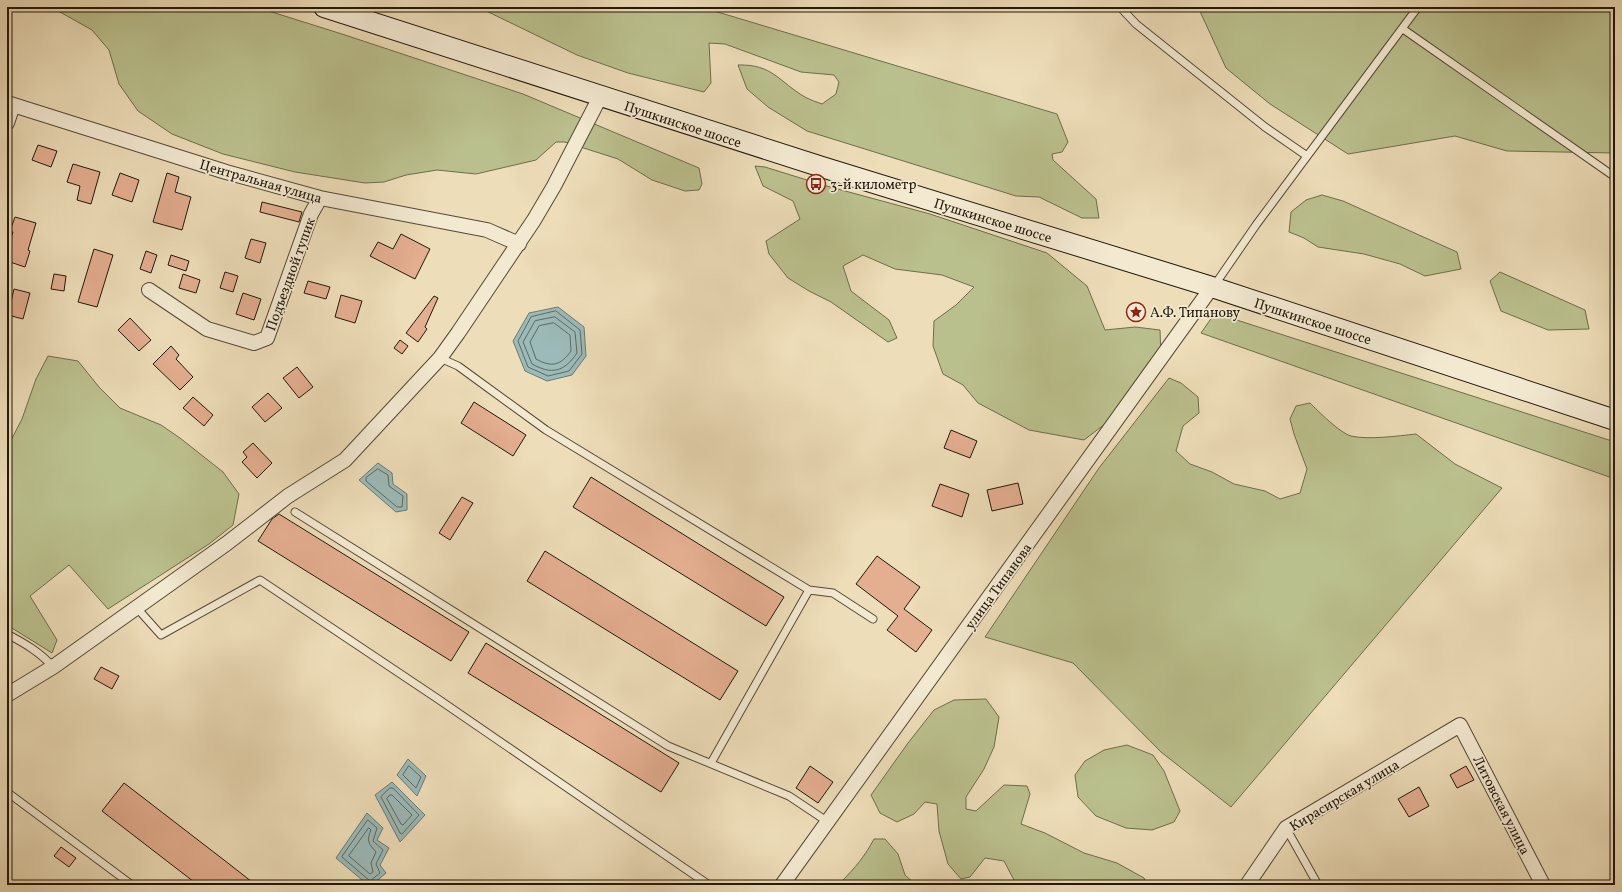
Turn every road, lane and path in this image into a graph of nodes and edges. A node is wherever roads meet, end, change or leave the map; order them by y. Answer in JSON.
{"nodes":[{"id":1,"x":324,"y":7,"type":"edge"},
{"id":2,"x":1120,"y":7,"type":"edge"},
{"id":3,"x":1418,"y":7,"type":"edge"},
{"id":4,"x":1403,"y":29,"type":"junction"},
{"id":5,"x":600,"y":97,"type":"junction"},
{"id":6,"x":10,"y":104,"type":"edge"},
{"id":7,"x":7,"y":123,"type":"edge"},
{"id":8,"x":1307,"y":156,"type":"junction"},
{"id":9,"x":1615,"y":177,"type":"edge"},
{"id":10,"x":320,"y":198,"type":"junction"},
{"id":11,"x":519,"y":244,"type":"junction"},
{"id":12,"x":1212,"y":287,"type":"junction"},
{"id":13,"x":149,"y":290,"type":"dead end"},
{"id":14,"x":440,"y":358,"type":"junction"},
{"id":15,"x":1615,"y":420,"type":"edge"},
{"id":16,"x":295,"y":512,"type":"dead end"},
{"id":17,"x":809,"y":590,"type":"junction"},
{"id":18,"x":136,"y":607,"type":"junction"},
{"id":19,"x":872,"y":619,"type":"dead end"},
{"id":20,"x":7,"y":634,"type":"edge"},
{"id":21,"x":53,"y":667,"type":"junction"},
{"id":22,"x":7,"y":696,"type":"edge"},
{"id":23,"x":1460,"y":725,"type":"joint"},
{"id":24,"x":711,"y":763,"type":"junction"},
{"id":25,"x":7,"y":794,"type":"edge"},
{"id":26,"x":828,"y":822,"type":"junction"},
{"id":27,"x":1286,"y":828,"type":"junction"},
{"id":28,"x":132,"y":885,"type":"edge"},
{"id":29,"x":709,"y":885,"type":"edge"},
{"id":30,"x":783,"y":885,"type":"edge"},
{"id":31,"x":1247,"y":885,"type":"edge"},
{"id":32,"x":1318,"y":885,"type":"edge"},
{"id":33,"x":1543,"y":885,"type":"edge"}],
"edges":[{"from":1,"to":5,"type":"main road","name":"Пушкинское шоссе"},
{"from":2,"to":8,"type":"lane"},
{"from":3,"to":4,"type":"lane"},
{"from":4,"to":8,"type":"lane"},
{"from":4,"to":9,"type":"lane"},
{"from":5,"to":11,"type":"street"},
{"from":5,"to":12,"type":"main road","name":"Пушкинское шоссе"},
{"from":6,"to":7,"type":"street"},
{"from":6,"to":10,"type":"street","name":"Центральная улица"},
{"from":8,"to":12,"type":"lane"},
{"from":10,"to":11,"type":"street","name":"Центральная улица"},
{"from":10,"to":13,"type":"street","name":"Подъездной тупик"},
{"from":11,"to":14,"type":"street"},
{"from":12,"to":15,"type":"main road","name":"Пушкинское шоссе"},
{"from":12,"to":26,"type":"street","name":"улица Типанова"},
{"from":14,"to":17,"type":"lane"},
{"from":14,"to":18,"type":"street"},
{"from":16,"to":24,"type":"lane"},
{"from":17,"to":19,"type":"lane"},
{"from":17,"to":24,"type":"lane"},
{"from":18,"to":21,"type":"street"},
{"from":18,"to":29,"type":"lane"},
{"from":20,"to":21,"type":"lane"},
{"from":21,"to":22,"type":"street"},
{"from":23,"to":27,"type":"street","name":"Кирасирская улица"},
{"from":23,"to":33,"type":"street","name":"Литовская улица"},
{"from":24,"to":26,"type":"lane"},
{"from":25,"to":28,"type":"lane"},
{"from":26,"to":30,"type":"street","name":"улица Типанова"},
{"from":27,"to":31,"type":"street","name":"Кирасирская улица"},
{"from":27,"to":32,"type":"lane"}]}
